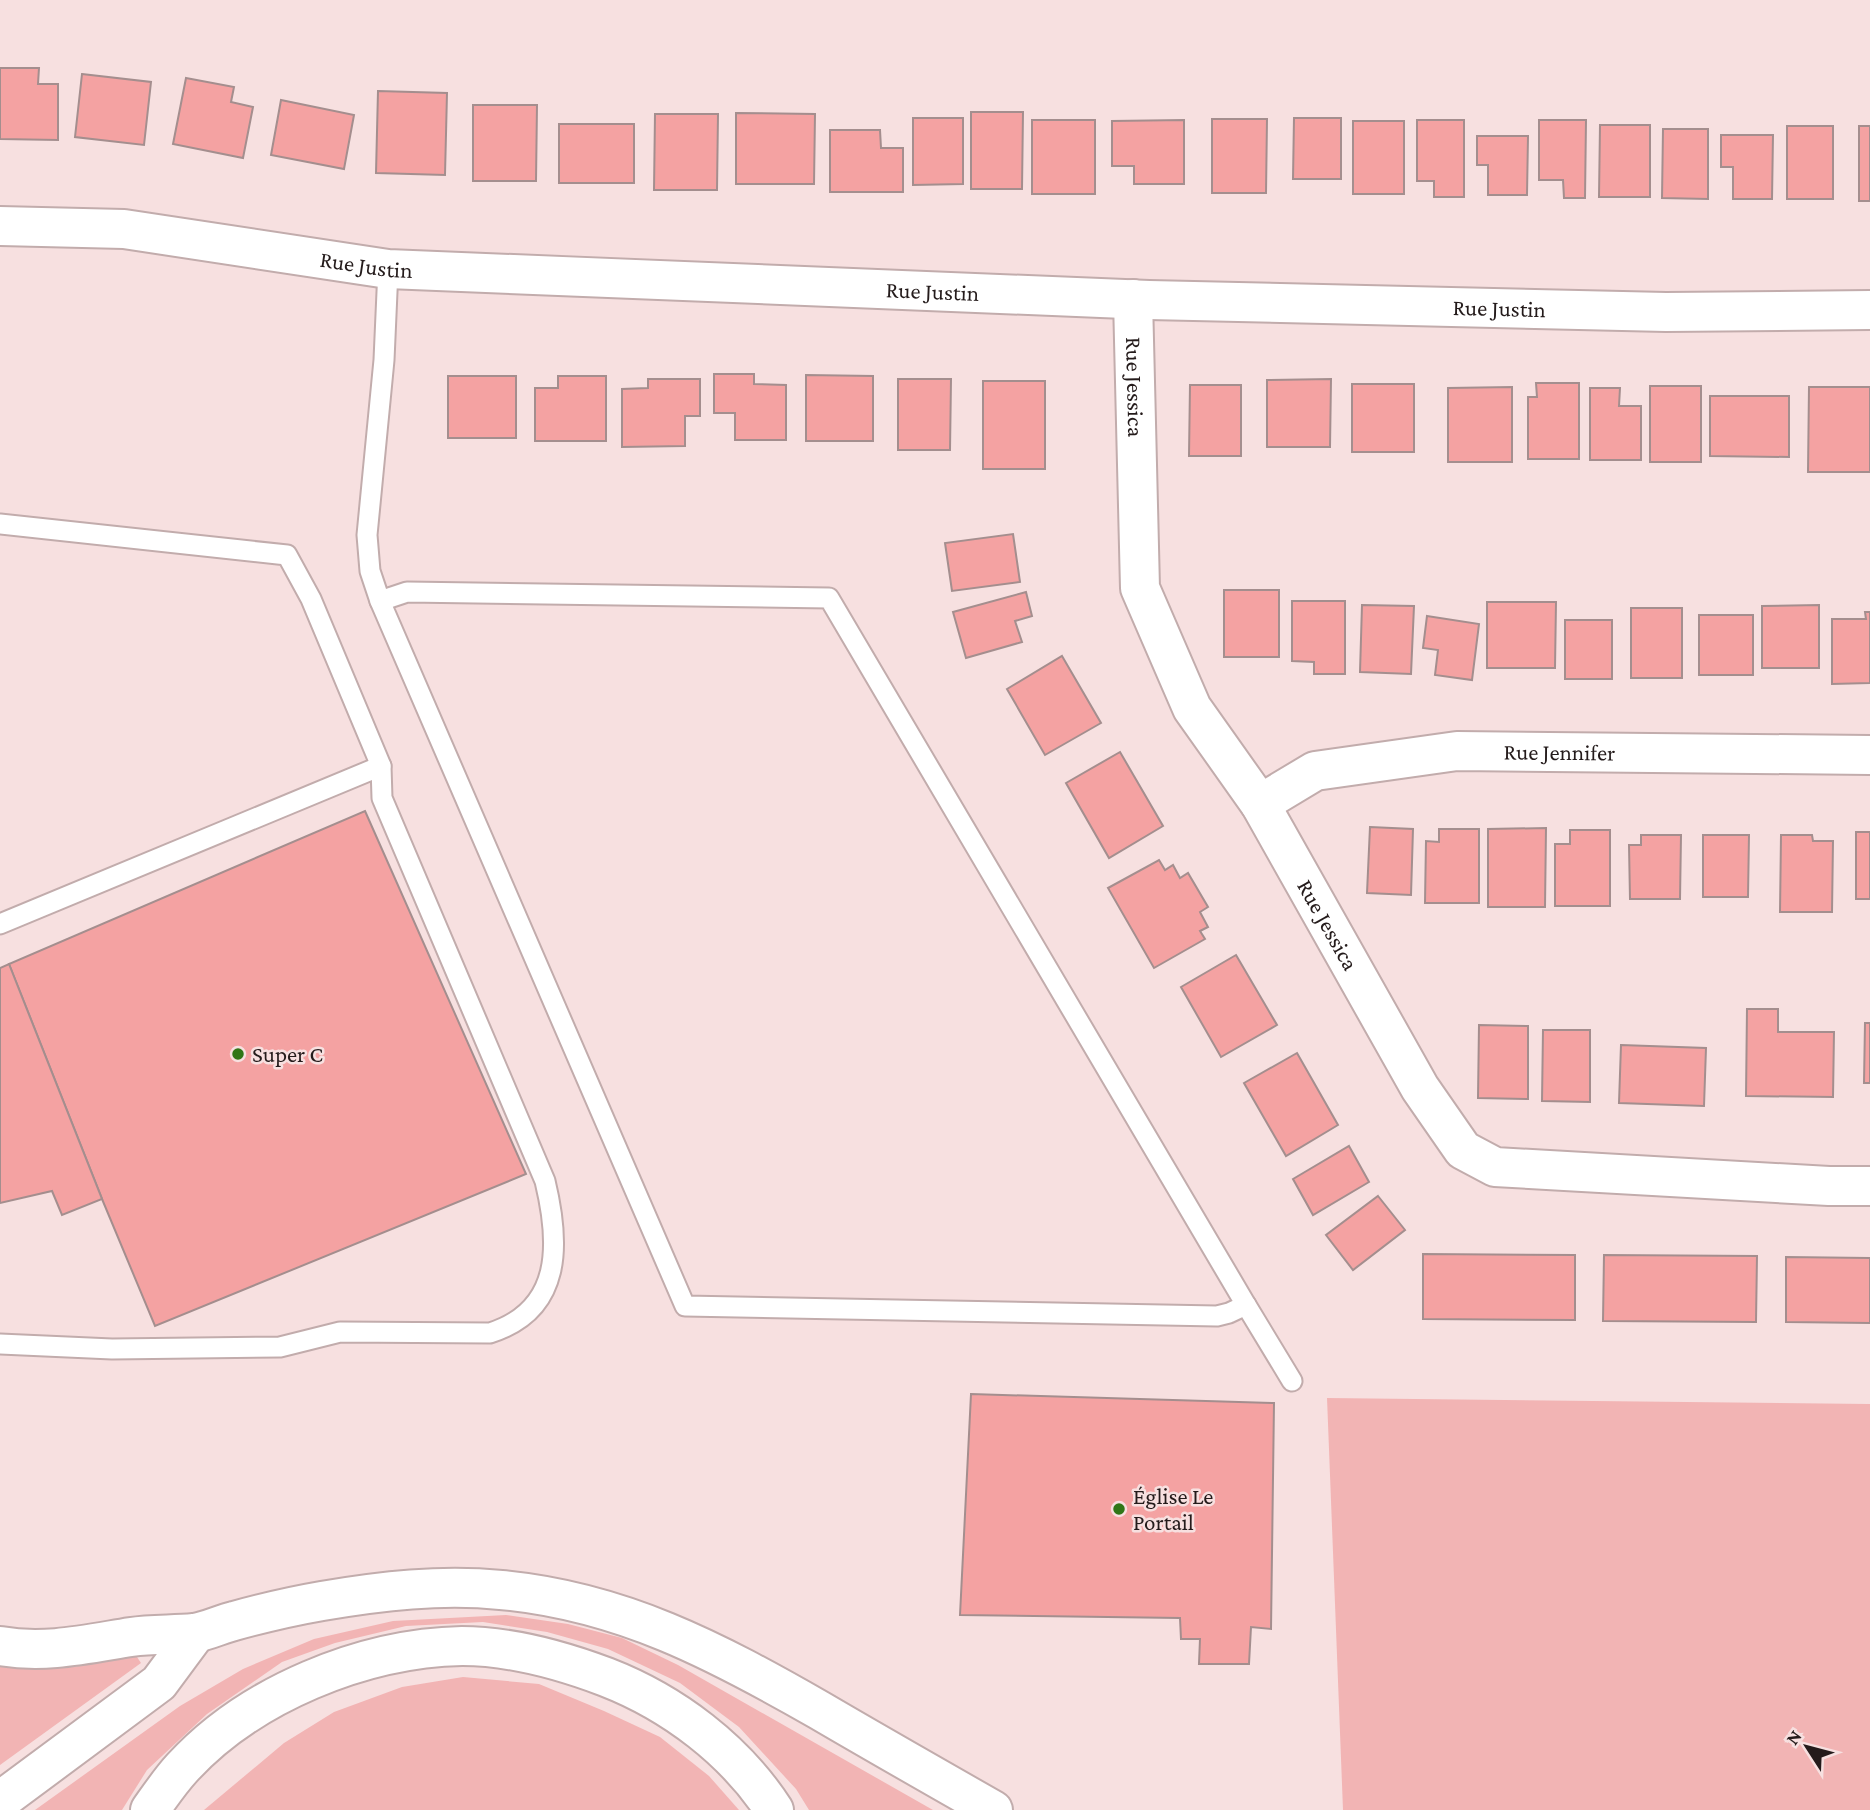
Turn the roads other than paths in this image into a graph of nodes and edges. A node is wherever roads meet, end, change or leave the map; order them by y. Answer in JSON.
{"nodes":[{"id":1,"x":0,"y":226,"type":"edge"},
{"id":2,"x":388,"y":270,"type":"junction"},
{"id":3,"x":1133,"y":299,"type":"junction"},
{"id":4,"x":1870,"y":310,"type":"edge"},
{"id":5,"x":0,"y":524,"type":"edge"},
{"id":6,"x":380,"y":601,"type":"junction"},
{"id":7,"x":1870,"y":755,"type":"edge"},
{"id":8,"x":381,"y":766,"type":"junction"},
{"id":9,"x":1261,"y":804,"type":"junction"},
{"id":10,"x":0,"y":924,"type":"edge"},
{"id":11,"x":1870,"y":1186,"type":"edge"},
{"id":12,"x":1246,"y":1305,"type":"junction"},
{"id":13,"x":0,"y":1344,"type":"edge"},
{"id":14,"x":1292,"y":1381,"type":"dead end"},
{"id":15,"x":196,"y":1633,"type":"junction"},
{"id":16,"x":0,"y":1646,"type":"edge"},
{"id":17,"x":0,"y":1801,"type":"edge"},
{"id":18,"x":150,"y":1810,"type":"edge"},
{"id":19,"x":774,"y":1810,"type":"edge"},
{"id":20,"x":993,"y":1810,"type":"edge"}],
"edges":[{"from":1,"to":2,"type":"main road","name":"Rue Justin"},
{"from":2,"to":3,"type":"main road","name":"Rue Justin"},
{"from":2,"to":6,"type":"lane"},
{"from":3,"to":4,"type":"main road","name":"Rue Justin"},
{"from":3,"to":9,"type":"main road","name":"Rue Jessica"},
{"from":5,"to":8,"type":"lane"},
{"from":6,"to":12,"type":"lane"},
{"from":6,"to":12,"type":"lane"},
{"from":7,"to":9,"type":"main road","name":"Rue Jennifer"},
{"from":8,"to":10,"type":"lane"},
{"from":8,"to":13,"type":"lane"},
{"from":9,"to":11,"type":"main road","name":"Rue Jessica"},
{"from":12,"to":14,"type":"lane"},
{"from":15,"to":16,"type":"main road"},
{"from":15,"to":17,"type":"main road"},
{"from":15,"to":20,"type":"main road"},
{"from":18,"to":19,"type":"main road"}]}
